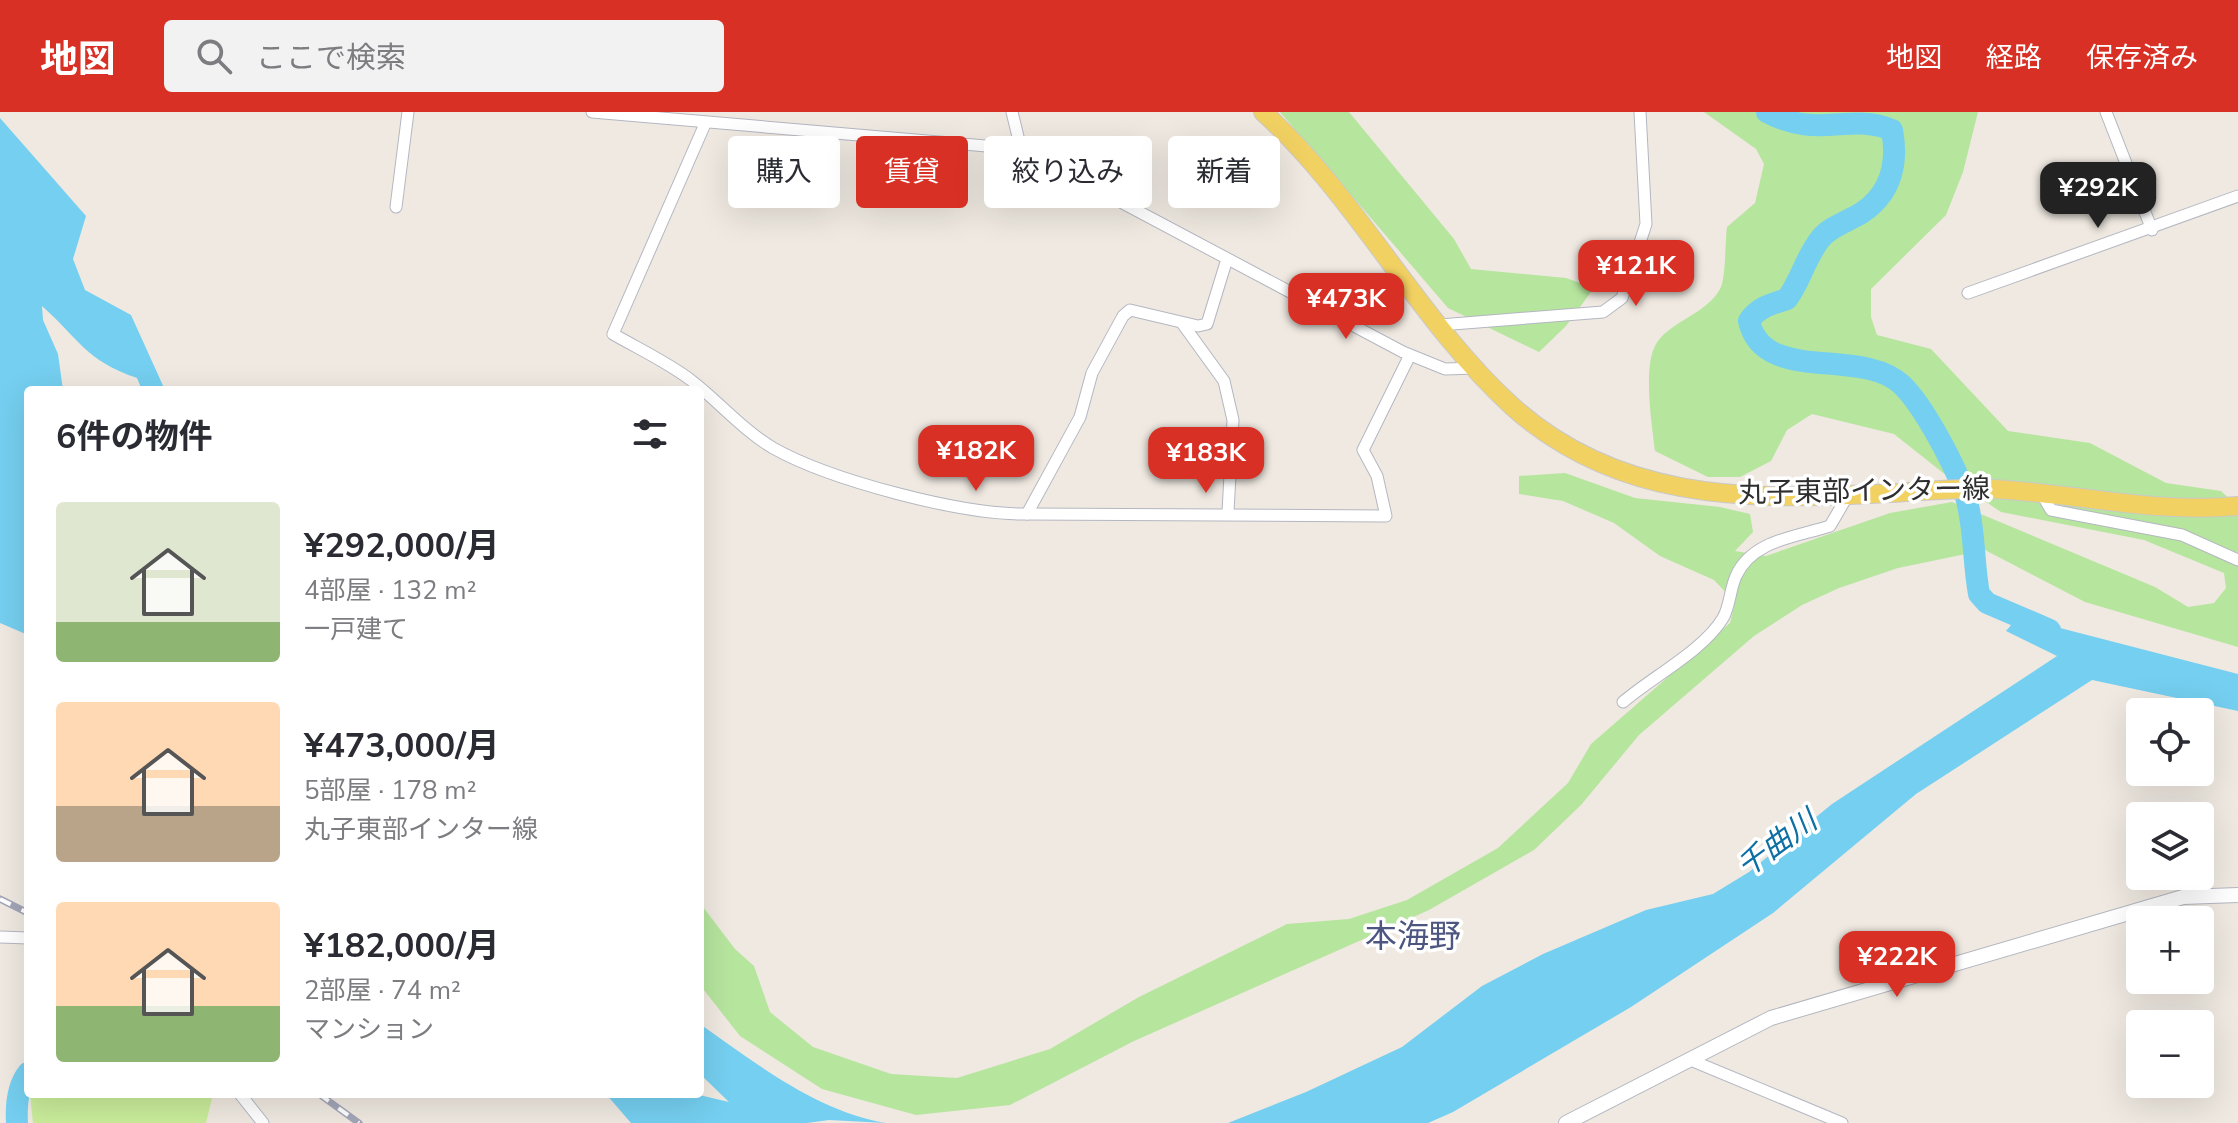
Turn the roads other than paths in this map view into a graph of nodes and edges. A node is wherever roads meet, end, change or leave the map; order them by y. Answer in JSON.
{"nodes":[{"id":1,"x":408,"y":112,"type":"edge"},
{"id":2,"x":592,"y":112,"type":"edge"},
{"id":3,"x":1012,"y":112,"type":"edge"},
{"id":4,"x":1263,"y":112,"type":"edge"},
{"id":5,"x":1640,"y":112,"type":"edge"},
{"id":6,"x":2106,"y":112,"type":"edge"},
{"id":7,"x":705,"y":124,"type":"junction"},
{"id":8,"x":1018,"y":136,"type":"edge"},
{"id":9,"x":984,"y":146,"type":"edge"},
{"id":10,"x":2238,"y":196,"type":"edge"},
{"id":11,"x":396,"y":207,"type":"dead end"},
{"id":12,"x":1131,"y":208,"type":"edge"},
{"id":13,"x":2152,"y":230,"type":"junction"},
{"id":14,"x":1227,"y":259,"type":"junction"},
{"id":15,"x":1968,"y":293,"type":"dead end"},
{"id":16,"x":1182,"y":323,"type":"junction"},
{"id":17,"x":1440,"y":325,"type":"junction"},
{"id":18,"x":1410,"y":355,"type":"junction"},
{"id":19,"x":1475,"y":368,"type":"junction"},
{"id":20,"x":699,"y":386,"type":"edge"},
{"id":21,"x":704,"y":391,"type":"edge"},
{"id":22,"x":2041,"y":493,"type":"junction"},
{"id":23,"x":1848,"y":495,"type":"junction"},
{"id":24,"x":2238,"y":506,"type":"edge"},
{"id":25,"x":1228,"y":512,"type":"junction"},
{"id":26,"x":1027,"y":514,"type":"junction"},
{"id":27,"x":2238,"y":560,"type":"edge"},
{"id":28,"x":1623,"y":702,"type":"dead end"},
{"id":29,"x":2238,"y":895,"type":"edge"},
{"id":30,"x":0,"y":937,"type":"edge"},
{"id":31,"x":24,"y":938,"type":"edge"},
{"id":32,"x":1688,"y":1059,"type":"junction"},
{"id":33,"x":243,"y":1098,"type":"edge"},
{"id":34,"x":263,"y":1123,"type":"edge"},
{"id":35,"x":1566,"y":1123,"type":"edge"},
{"id":36,"x":1842,"y":1123,"type":"edge"}],
"edges":[{"from":1,"to":11,"type":"street"},
{"from":2,"to":7,"type":"street"},
{"from":3,"to":8,"type":"street"},
{"from":4,"to":17,"type":"main road","name":"丸子東部インター線"},
{"from":5,"to":17,"type":"street"},
{"from":6,"to":13,"type":"street"},
{"from":7,"to":9,"type":"street"},
{"from":7,"to":20,"type":"street"},
{"from":10,"to":13,"type":"street"},
{"from":12,"to":14,"type":"street"},
{"from":13,"to":15,"type":"street"},
{"from":14,"to":16,"type":"street"},
{"from":14,"to":18,"type":"street"},
{"from":16,"to":25,"type":"street"},
{"from":16,"to":26,"type":"street"},
{"from":17,"to":19,"type":"main road","name":"丸子東部インター線"},
{"from":18,"to":19,"type":"street"},
{"from":18,"to":25,"type":"street"},
{"from":19,"to":23,"type":"main road","name":"丸子東部インター線"},
{"from":21,"to":26,"type":"street"},
{"from":22,"to":23,"type":"main road","name":"丸子東部インター線"},
{"from":22,"to":24,"type":"main road","name":"丸子東部インター線"},
{"from":22,"to":27,"type":"street"},
{"from":23,"to":28,"type":"street"},
{"from":25,"to":26,"type":"street"},
{"from":29,"to":32,"type":"street"},
{"from":30,"to":31,"type":"street"},
{"from":32,"to":35,"type":"street"},
{"from":32,"to":36,"type":"street"},
{"from":33,"to":34,"type":"street"}]}
